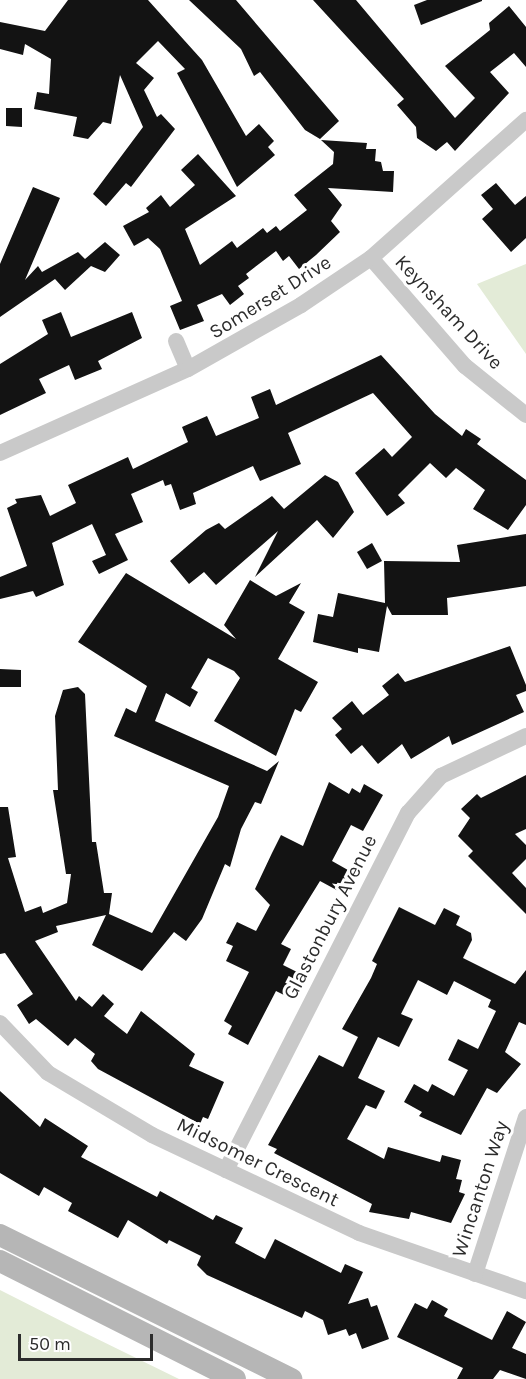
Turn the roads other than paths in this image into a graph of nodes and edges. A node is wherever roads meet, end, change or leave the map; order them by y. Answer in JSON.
{"nodes":[{"id":1,"x":526,"y":120,"type":"edge"},
{"id":2,"x":371,"y":258,"type":"junction"},
{"id":3,"x":176,"y":341,"type":"dead end"},
{"id":4,"x":188,"y":369,"type":"junction"},
{"id":5,"x":526,"y":415,"type":"edge"},
{"id":6,"x":0,"y":453,"type":"edge"},
{"id":7,"x":526,"y":736,"type":"edge"},
{"id":8,"x":0,"y":1023,"type":"edge"},
{"id":9,"x":526,"y":1117,"type":"edge"},
{"id":10,"x":226,"y":1170,"type":"junction"},
{"id":11,"x":0,"y":1234,"type":"edge"},
{"id":12,"x":0,"y":1261,"type":"edge"},
{"id":13,"x":475,"y":1274,"type":"junction"},
{"id":14,"x":526,"y":1291,"type":"edge"},
{"id":15,"x":235,"y":1379,"type":"edge"},
{"id":16,"x":291,"y":1379,"type":"edge"}],
"edges":[{"from":1,"to":2,"type":"street","name":"Somerset Drive"},
{"from":2,"to":4,"type":"street","name":"Somerset Drive"},
{"from":2,"to":5,"type":"street","name":"Keynsham Drive"},
{"from":3,"to":4,"type":"street"},
{"from":4,"to":6,"type":"street","name":"Somerset Drive"},
{"from":7,"to":10,"type":"street","name":"Glastonbury Avenue"},
{"from":8,"to":10,"type":"street","name":"Midsomer Crescent"},
{"from":9,"to":13,"type":"street","name":"Wincanton Way"},
{"from":10,"to":13,"type":"street","name":"Midsomer Crescent"},
{"from":11,"to":16,"type":"main road"},
{"from":12,"to":15,"type":"main road"},
{"from":13,"to":14,"type":"street","name":"Midsomer Crescent"}]}
